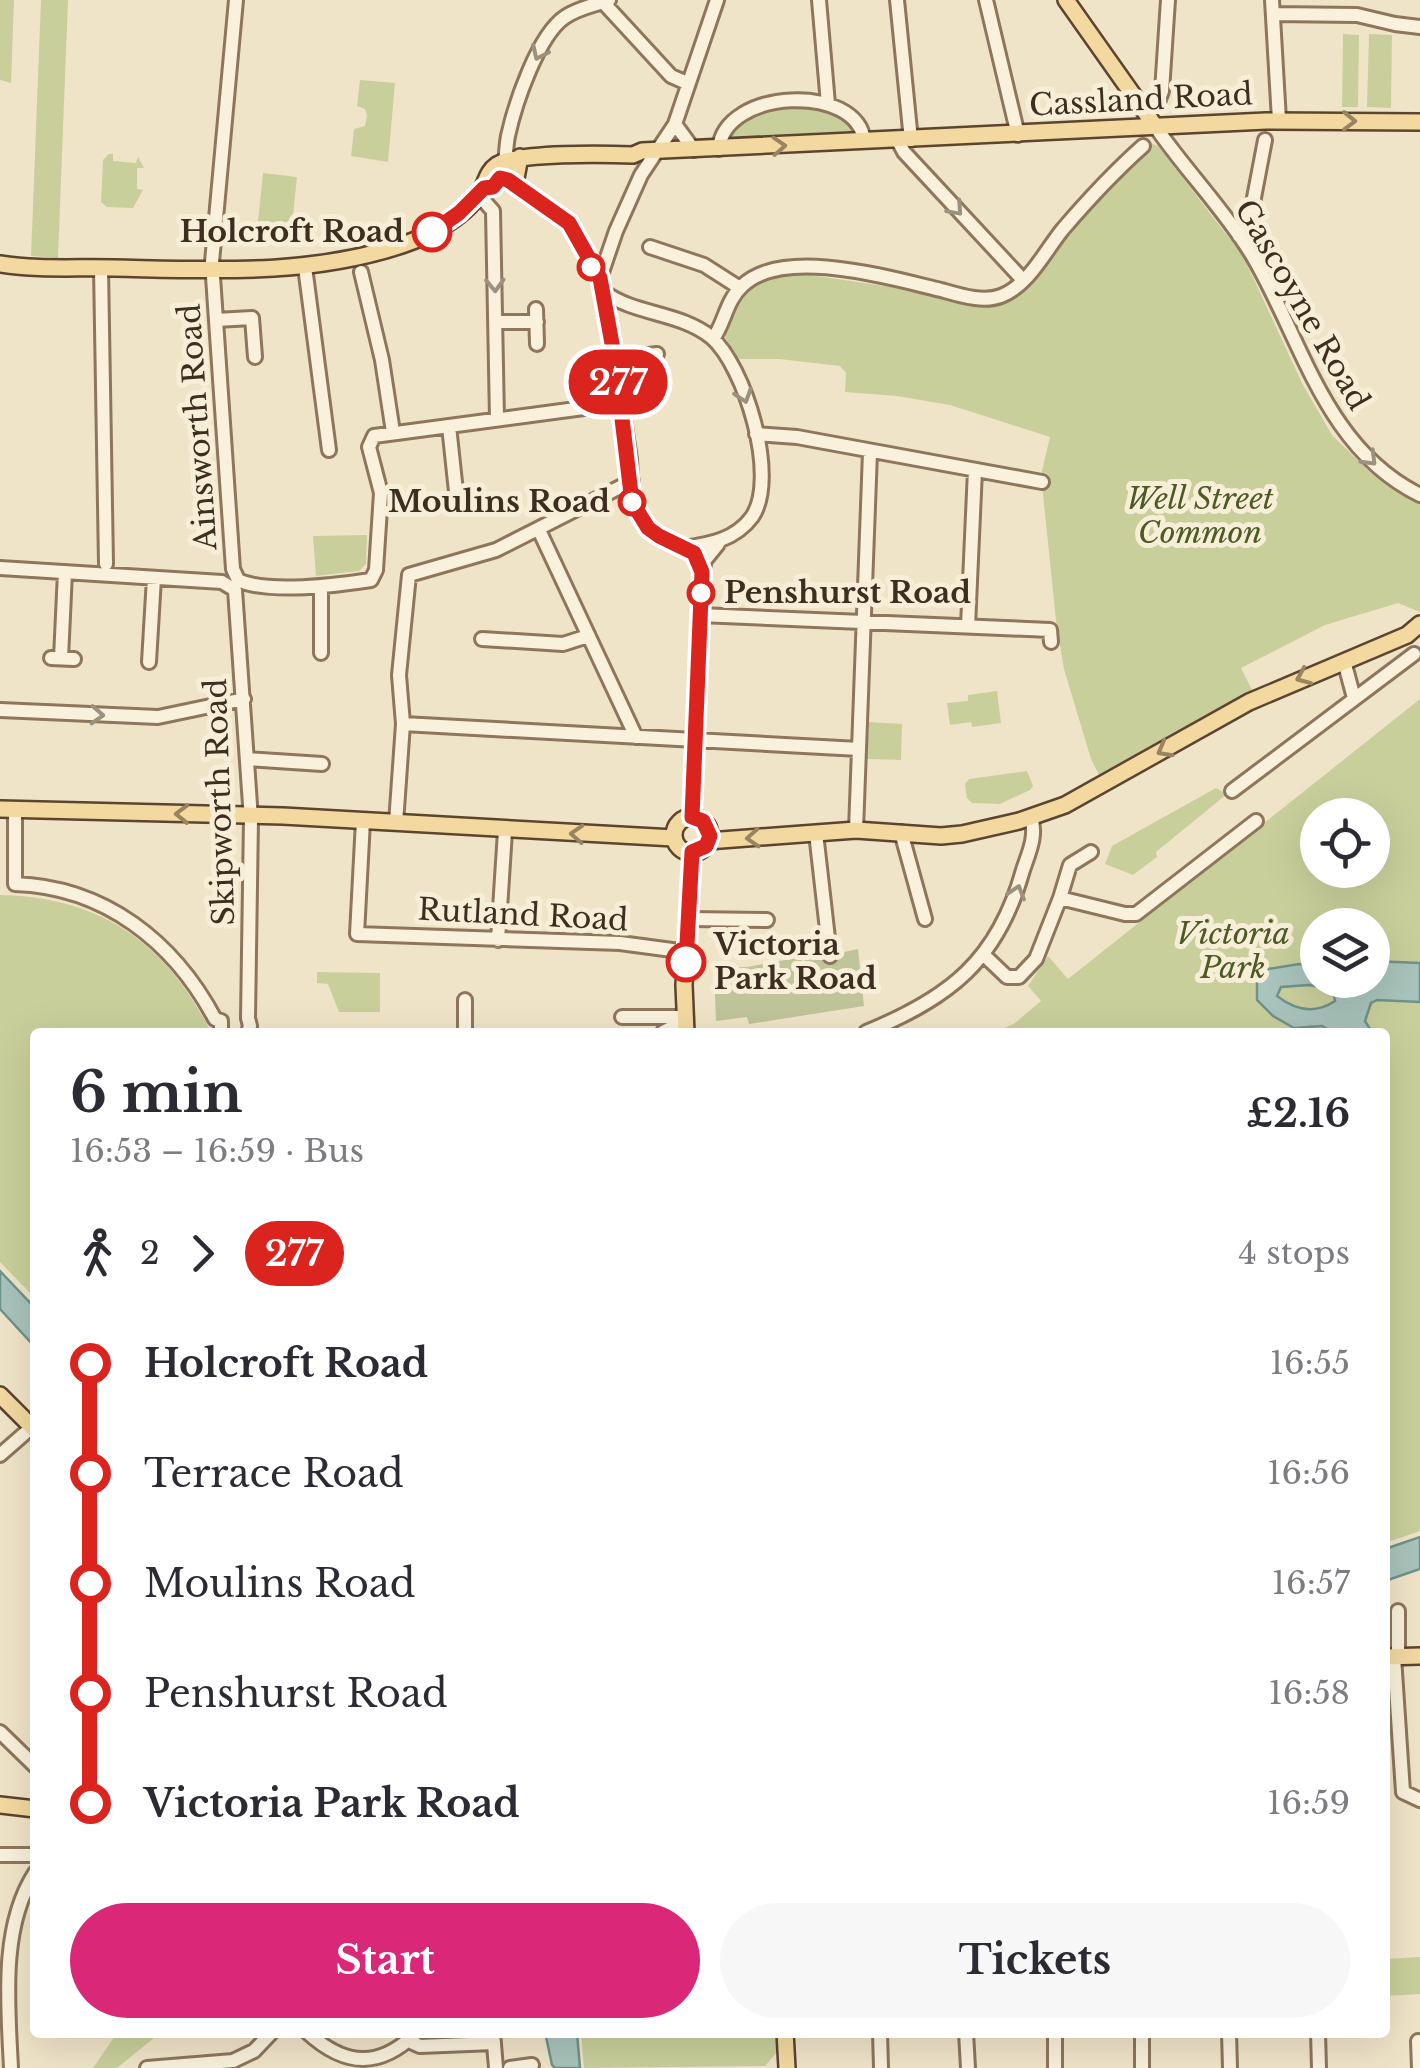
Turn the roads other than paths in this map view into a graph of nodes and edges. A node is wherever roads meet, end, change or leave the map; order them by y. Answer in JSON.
{"nodes":[{"id":1,"x":236,"y":0,"type":"edge"},
{"id":2,"x":718,"y":0,"type":"edge"},
{"id":3,"x":820,"y":0,"type":"edge"},
{"id":4,"x":898,"y":0,"type":"edge"},
{"id":5,"x":986,"y":0,"type":"edge"},
{"id":6,"x":1066,"y":0,"type":"edge"},
{"id":7,"x":1168,"y":0,"type":"edge"},
{"id":8,"x":604,"y":1,"type":"edge"},
{"id":9,"x":1273,"y":7,"type":"edge"},
{"id":10,"x":1420,"y":27,"type":"edge"},
{"id":11,"x":688,"y":83,"type":"junction"},
{"id":12,"x":828,"y":104,"type":"junction"},
{"id":13,"x":1142,"y":108,"type":"junction"},
{"id":14,"x":1279,"y":120,"type":"junction"},
{"id":15,"x":1420,"y":122,"type":"edge"},
{"id":16,"x":675,"y":124,"type":"junction"},
{"id":17,"x":1155,"y":126,"type":"junction"},
{"id":18,"x":1018,"y":135,"type":"junction"},
{"id":19,"x":904,"y":140,"type":"junction"},
{"id":20,"x":1265,"y":140,"type":"dead end"},
{"id":21,"x":864,"y":142,"type":"junction"},
{"id":22,"x":1143,"y":146,"type":"dead end"},
{"id":23,"x":719,"y":149,"type":"junction"},
{"id":24,"x":694,"y":150,"type":"junction"},
{"id":25,"x":657,"y":152,"type":"junction"},
{"id":26,"x":633,"y":155,"type":"junction"},
{"id":27,"x":514,"y":158,"type":"junction"},
{"id":28,"x":642,"y":171,"type":"junction"},
{"id":29,"x":507,"y":181,"type":"junction"},
{"id":30,"x":481,"y":191,"type":"junction"},
{"id":31,"x":1239,"y":236,"type":"junction"},
{"id":32,"x":650,"y":247,"type":"dead end"},
{"id":33,"x":0,"y":264,"type":"edge"},
{"id":34,"x":305,"y":267,"type":"junction"},
{"id":35,"x":101,"y":268,"type":"junction"},
{"id":36,"x":212,"y":269,"type":"junction"},
{"id":37,"x":360,"y":272,"type":"dead end"},
{"id":38,"x":1022,"y":280,"type":"junction"},
{"id":39,"x":602,"y":285,"type":"junction"},
{"id":40,"x":740,"y":288,"type":"junction"},
{"id":41,"x":620,"y":301,"type":"junction"},
{"id":42,"x":608,"y":312,"type":"junction"},
{"id":43,"x":216,"y":320,"type":"junction"},
{"id":44,"x":496,"y":322,"type":"junction"},
{"id":45,"x":713,"y":339,"type":"junction"},
{"id":46,"x":537,"y":344,"type":"dead end"},
{"id":47,"x":657,"y":354,"type":"dead end"},
{"id":48,"x":255,"y":357,"type":"dead end"},
{"id":49,"x":615,"y":360,"type":"junction"},
{"id":50,"x":621,"y":403,"type":"junction"},
{"id":51,"x":498,"y":419,"type":"junction"},
{"id":52,"x":449,"y":426,"type":"junction"},
{"id":53,"x":393,"y":432,"type":"junction"},
{"id":54,"x":756,"y":434,"type":"junction"},
{"id":55,"x":329,"y":450,"type":"dead end"},
{"id":56,"x":870,"y":452,"type":"junction"},
{"id":57,"x":974,"y":470,"type":"junction"},
{"id":58,"x":632,"y":482,"type":"junction"},
{"id":59,"x":1042,"y":482,"type":"dead end"},
{"id":60,"x":1420,"y":494,"type":"edge"},
{"id":61,"x":457,"y":501,"type":"dead end"},
{"id":62,"x":539,"y":530,"type":"junction"},
{"id":63,"x":718,"y":544,"type":"junction"},
{"id":64,"x":684,"y":548,"type":"junction"},
{"id":65,"x":106,"y":564,"type":"dead end"},
{"id":66,"x":0,"y":568,"type":"edge"},
{"id":67,"x":65,"y":572,"type":"junction"},
{"id":68,"x":702,"y":572,"type":"junction"},
{"id":69,"x":154,"y":578,"type":"junction"},
{"id":70,"x":235,"y":583,"type":"junction"},
{"id":71,"x":321,"y":586,"type":"junction"},
{"id":72,"x":700,"y":615,"type":"junction"},
{"id":73,"x":862,"y":622,"type":"junction"},
{"id":74,"x":1420,"y":624,"type":"edge"},
{"id":75,"x":968,"y":626,"type":"junction"},
{"id":76,"x":588,"y":636,"type":"junction"},
{"id":77,"x":1050,"y":636,"type":"dead end"},
{"id":78,"x":482,"y":638,"type":"dead end"},
{"id":79,"x":322,"y":653,"type":"dead end"},
{"id":80,"x":1414,"y":654,"type":"dead end"},
{"id":81,"x":62,"y":658,"type":"dead end"},
{"id":82,"x":1344,"y":661,"type":"junction"},
{"id":83,"x":147,"y":662,"type":"dead end"},
{"id":84,"x":1354,"y":698,"type":"junction"},
{"id":85,"x":244,"y":699,"type":"junction"},
{"id":86,"x":0,"y":710,"type":"edge"},
{"id":87,"x":403,"y":724,"type":"junction"},
{"id":88,"x":636,"y":738,"type":"junction"},
{"id":89,"x":695,"y":740,"type":"junction"},
{"id":90,"x":860,"y":749,"type":"junction"},
{"id":91,"x":247,"y":759,"type":"junction"},
{"id":92,"x":322,"y":764,"type":"dead end"},
{"id":93,"x":1232,"y":791,"type":"dead end"},
{"id":94,"x":8,"y":810,"type":"edge"},
{"id":95,"x":251,"y":816,"type":"junction"},
{"id":96,"x":692,"y":817,"type":"junction"},
{"id":97,"x":1031,"y":817,"type":"junction"},
{"id":98,"x":364,"y":820,"type":"junction"},
{"id":99,"x":1256,"y":821,"type":"dead end"},
{"id":100,"x":396,"y":823,"type":"junction"},
{"id":101,"x":505,"y":830,"type":"junction"},
{"id":102,"x":856,"y":830,"type":"junction"},
{"id":103,"x":7,"y":831,"type":"edge"},
{"id":104,"x":900,"y":832,"type":"junction"},
{"id":105,"x":816,"y":834,"type":"junction"},
{"id":106,"x":674,"y":838,"type":"junction"},
{"id":107,"x":708,"y":841,"type":"junction"},
{"id":108,"x":692,"y":852,"type":"junction"},
{"id":109,"x":1091,"y":852,"type":"dead end"},
{"id":110,"x":1060,"y":898,"type":"junction"},
{"id":111,"x":925,"y":918,"type":"dead end"},
{"id":112,"x":690,"y":919,"type":"junction"},
{"id":113,"x":768,"y":920,"type":"dead end"},
{"id":114,"x":498,"y":940,"type":"junction"},
{"id":115,"x":686,"y":952,"type":"junction"},
{"id":116,"x":830,"y":956,"type":"dead end"},
{"id":117,"x":984,"y":956,"type":"junction"},
{"id":118,"x":465,"y":1000,"type":"dead end"},
{"id":119,"x":622,"y":1017,"type":"dead end"},
{"id":120,"x":685,"y":1023,"type":"edge"},
{"id":121,"x":248,"y":1027,"type":"edge"},
{"id":122,"x":219,"y":1028,"type":"edge"},
{"id":123,"x":465,"y":1028,"type":"edge"},
{"id":124,"x":874,"y":1028,"type":"edge"},
{"id":125,"x":0,"y":1395,"type":"edge"},
{"id":126,"x":30,"y":1425,"type":"edge"},
{"id":127,"x":30,"y":1432,"type":"edge"},
{"id":128,"x":0,"y":1455,"type":"edge"},
{"id":129,"x":1398,"y":1611,"type":"dead end"},
{"id":130,"x":1420,"y":1656,"type":"edge"},
{"id":131,"x":1392,"y":1657,"type":"edge"},
{"id":132,"x":0,"y":1732,"type":"edge"},
{"id":133,"x":30,"y":1761,"type":"edge"},
{"id":134,"x":1420,"y":1800,"type":"edge"},
{"id":135,"x":0,"y":1805,"type":"edge"},
{"id":136,"x":30,"y":1808,"type":"edge"},
{"id":137,"x":0,"y":1855,"type":"edge"},
{"id":138,"x":30,"y":1855,"type":"edge"},
{"id":139,"x":30,"y":1881,"type":"edge"},
{"id":140,"x":6,"y":1919,"type":"edge"},
{"id":141,"x":266,"y":2038,"type":"edge"},
{"id":142,"x":313,"y":2038,"type":"edge"},
{"id":143,"x":413,"y":2038,"type":"edge"},
{"id":144,"x":494,"y":2038,"type":"edge"},
{"id":145,"x":785,"y":2038,"type":"edge"},
{"id":146,"x":880,"y":2038,"type":"edge"},
{"id":147,"x":966,"y":2038,"type":"edge"},
{"id":148,"x":1055,"y":2038,"type":"edge"},
{"id":149,"x":1142,"y":2038,"type":"edge"},
{"id":150,"x":1230,"y":2038,"type":"edge"},
{"id":151,"x":1318,"y":2038,"type":"edge"},
{"id":152,"x":437,"y":2039,"type":"edge"},
{"id":153,"x":1418,"y":2041,"type":"edge"},
{"id":154,"x":5,"y":2050,"type":"edge"},
{"id":155,"x":532,"y":2065,"type":"dead end"},
{"id":156,"x":11,"y":2068,"type":"edge"},
{"id":157,"x":146,"y":2068,"type":"edge"},
{"id":158,"x":367,"y":2068,"type":"edge"},
{"id":159,"x":496,"y":2068,"type":"edge"},
{"id":160,"x":510,"y":2068,"type":"edge"},
{"id":161,"x":787,"y":2068,"type":"edge"},
{"id":162,"x":881,"y":2068,"type":"edge"},
{"id":163,"x":968,"y":2068,"type":"edge"},
{"id":164,"x":1055,"y":2068,"type":"edge"},
{"id":165,"x":1142,"y":2068,"type":"edge"},
{"id":166,"x":1230,"y":2068,"type":"edge"},
{"id":167,"x":1319,"y":2068,"type":"edge"},
{"id":168,"x":1419,"y":2068,"type":"edge"}],
"edges":[{"from":1,"to":36,"type":"street","name":"Ainsworth Road"},
{"from":2,"to":11,"type":"street"},
{"from":3,"to":12,"type":"street"},
{"from":4,"to":19,"type":"street"},
{"from":5,"to":18,"type":"street"},
{"from":6,"to":13,"type":"main road"},
{"from":7,"to":13,"type":"street"},
{"from":8,"to":11,"type":"street"},
{"from":8,"to":27,"type":"street","one_way":true},
{"from":9,"to":10,"type":"street"},
{"from":9,"to":14,"type":"street"},
{"from":11,"to":16,"type":"street"},
{"from":12,"to":21,"type":"street"},
{"from":12,"to":23,"type":"street"},
{"from":13,"to":17,"type":"main road"},
{"from":14,"to":15,"type":"main road","name":"Cassland Road","one_way":true},
{"from":14,"to":17,"type":"main road","name":"Cassland Road"},
{"from":16,"to":24,"type":"street"},
{"from":16,"to":25,"type":"street"},
{"from":17,"to":18,"type":"main road","name":"Cassland Road"},
{"from":17,"to":31,"type":"street","name":"Gascoyne Road"},
{"from":18,"to":19,"type":"main road","name":"Cassland Road"},
{"from":19,"to":21,"type":"main road","name":"Cassland Road"},
{"from":19,"to":38,"type":"street","one_way":true},
{"from":20,"to":31,"type":"street"},
{"from":23,"to":21,"type":"main road","name":"Cassland Road","one_way":true},
{"from":22,"to":38,"type":"street"},
{"from":23,"to":24,"type":"main road","name":"Cassland Road"},
{"from":24,"to":25,"type":"main road","name":"Cassland Road"},
{"from":25,"to":26,"type":"main road","name":"Cassland Road"},
{"from":25,"to":28,"type":"street"},
{"from":26,"to":27,"type":"main road","name":"Cassland Road"},
{"from":26,"to":28,"type":"street"},
{"from":27,"to":29,"type":"main road"},
{"from":27,"to":30,"type":"main road"},
{"from":28,"to":39,"type":"street"},
{"from":29,"to":30,"type":"street"},
{"from":29,"to":39,"type":"street"},
{"from":30,"to":34,"type":"main road"},
{"from":30,"to":44,"type":"street","one_way":true},
{"from":31,"to":60,"type":"street","name":"Gascoyne Road","one_way":true},
{"from":32,"to":40,"type":"street"},
{"from":33,"to":35,"type":"main road"},
{"from":34,"to":36,"type":"main road"},
{"from":34,"to":55,"type":"street"},
{"from":35,"to":36,"type":"main road"},
{"from":35,"to":65,"type":"street"},
{"from":36,"to":43,"type":"street","name":"Ainsworth Road"},
{"from":37,"to":53,"type":"street"},
{"from":38,"to":40,"type":"street"},
{"from":39,"to":41,"type":"street"},
{"from":39,"to":42,"type":"street"},
{"from":40,"to":45,"type":"street"},
{"from":41,"to":42,"type":"street"},
{"from":41,"to":45,"type":"street"},
{"from":42,"to":49,"type":"street"},
{"from":43,"to":48,"type":"street"},
{"from":43,"to":70,"type":"street","name":"Ainsworth Road"},
{"from":44,"to":46,"type":"street"},
{"from":44,"to":51,"type":"street"},
{"from":45,"to":54,"type":"street","one_way":true},
{"from":47,"to":49,"type":"street"},
{"from":49,"to":50,"type":"street"},
{"from":50,"to":51,"type":"street"},
{"from":50,"to":58,"type":"street"},
{"from":51,"to":52,"type":"street"},
{"from":52,"to":53,"type":"street"},
{"from":52,"to":61,"type":"street"},
{"from":53,"to":71,"type":"street"},
{"from":54,"to":56,"type":"street"},
{"from":54,"to":63,"type":"street"},
{"from":56,"to":57,"type":"street"},
{"from":56,"to":73,"type":"street"},
{"from":57,"to":59,"type":"street"},
{"from":57,"to":75,"type":"street"},
{"from":58,"to":62,"type":"street"},
{"from":58,"to":64,"type":"street"},
{"from":62,"to":76,"type":"street"},
{"from":62,"to":87,"type":"street"},
{"from":63,"to":64,"type":"street"},
{"from":63,"to":68,"type":"street"},
{"from":64,"to":68,"type":"street"},
{"from":66,"to":67,"type":"street"},
{"from":67,"to":69,"type":"street"},
{"from":67,"to":81,"type":"street"},
{"from":68,"to":72,"type":"street"},
{"from":69,"to":70,"type":"street"},
{"from":69,"to":83,"type":"street"},
{"from":70,"to":71,"type":"street"},
{"from":70,"to":85,"type":"street","name":"Skipworth Road"},
{"from":71,"to":79,"type":"street"},
{"from":72,"to":73,"type":"street"},
{"from":72,"to":89,"type":"street"},
{"from":73,"to":75,"type":"street"},
{"from":73,"to":90,"type":"street"},
{"from":74,"to":82,"type":"main road"},
{"from":75,"to":77,"type":"street"},
{"from":76,"to":78,"type":"street"},
{"from":76,"to":88,"type":"street"},
{"from":80,"to":84,"type":"street"},
{"from":82,"to":84,"type":"street"},
{"from":82,"to":97,"type":"main road","one_way":true},
{"from":84,"to":93,"type":"street"},
{"from":86,"to":85,"type":"street","one_way":true},
{"from":85,"to":91,"type":"street","name":"Skipworth Road"},
{"from":87,"to":88,"type":"street"},
{"from":87,"to":100,"type":"street"},
{"from":88,"to":89,"type":"street"},
{"from":89,"to":90,"type":"street"},
{"from":89,"to":96,"type":"street"},
{"from":90,"to":102,"type":"street"},
{"from":91,"to":92,"type":"street"},
{"from":91,"to":95,"type":"street","name":"Skipworth Road"},
{"from":95,"to":94,"type":"main road","one_way":true},
{"from":94,"to":103,"type":"street"},
{"from":95,"to":98,"type":"main road"},
{"from":95,"to":121,"type":"street","name":"Skipworth Road"},
{"from":96,"to":106,"type":"main road"},
{"from":96,"to":107,"type":"main road"},
{"from":97,"to":104,"type":"main road"},
{"from":117,"to":97,"type":"street","one_way":true},
{"from":98,"to":100,"type":"main road"},
{"from":98,"to":114,"type":"street","name":"Rutland Road"},
{"from":99,"to":110,"type":"street"},
{"from":100,"to":101,"type":"main road"},
{"from":106,"to":101,"type":"main road","one_way":true},
{"from":101,"to":114,"type":"street"},
{"from":102,"to":104,"type":"main road"},
{"from":102,"to":105,"type":"main road"},
{"from":103,"to":122,"type":"street"},
{"from":104,"to":111,"type":"street"},
{"from":105,"to":107,"type":"main road","one_way":true},
{"from":105,"to":116,"type":"street"},
{"from":106,"to":108,"type":"main road"},
{"from":107,"to":108,"type":"main road"},
{"from":108,"to":112,"type":"main road"},
{"from":109,"to":110,"type":"street"},
{"from":110,"to":117,"type":"street"},
{"from":112,"to":113,"type":"street"},
{"from":112,"to":115,"type":"main road"},
{"from":114,"to":115,"type":"street","name":"Rutland Road"},
{"from":115,"to":120,"type":"main road"},
{"from":117,"to":124,"type":"street"},
{"from":118,"to":123,"type":"street"},
{"from":119,"to":120,"type":"street"},
{"from":125,"to":126,"type":"main road"},
{"from":127,"to":128,"type":"street"},
{"from":129,"to":131,"type":"street"},
{"from":130,"to":131,"type":"main road"},
{"from":131,"to":134,"type":"street"},
{"from":132,"to":133,"type":"street"},
{"from":135,"to":136,"type":"main road"},
{"from":137,"to":138,"type":"street"},
{"from":139,"to":140,"type":"street"},
{"from":140,"to":154,"type":"street"},
{"from":141,"to":157,"type":"street"},
{"from":142,"to":158,"type":"street"},
{"from":143,"to":158,"type":"street"},
{"from":144,"to":152,"type":"street"},
{"from":144,"to":159,"type":"street"},
{"from":145,"to":161,"type":"main road"},
{"from":146,"to":162,"type":"street"},
{"from":147,"to":163,"type":"street"},
{"from":148,"to":164,"type":"street"},
{"from":149,"to":165,"type":"street"},
{"from":150,"to":166,"type":"street"},
{"from":151,"to":167,"type":"street"},
{"from":153,"to":168,"type":"street"},
{"from":154,"to":156,"type":"street"},
{"from":155,"to":160,"type":"street"}]}
